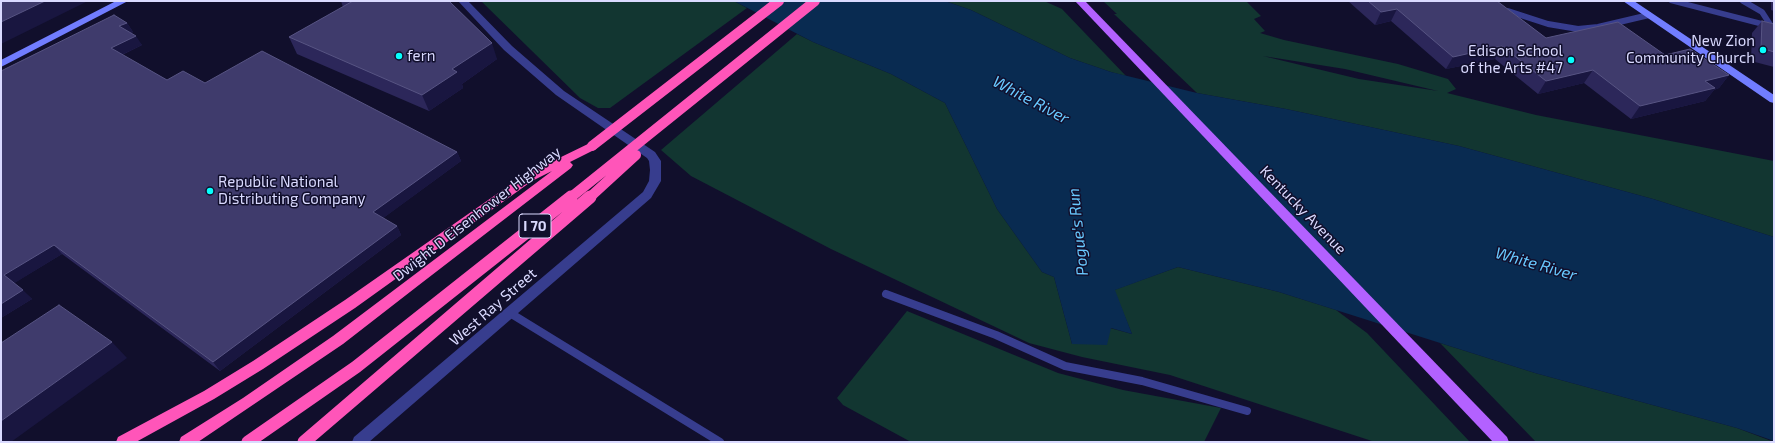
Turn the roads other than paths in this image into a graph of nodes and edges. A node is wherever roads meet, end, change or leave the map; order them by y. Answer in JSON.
{"nodes":[{"id":1,"x":123,"y":1,"type":"edge"},
{"id":2,"x":463,"y":1,"type":"edge"},
{"id":3,"x":779,"y":1,"type":"edge"},
{"id":4,"x":815,"y":1,"type":"edge"},
{"id":5,"x":1080,"y":1,"type":"edge"},
{"id":6,"x":1628,"y":1,"type":"edge"},
{"id":7,"x":1673,"y":1,"type":"edge"},
{"id":8,"x":1744,"y":1,"type":"edge"},
{"id":9,"x":1501,"y":8,"type":"edge"},
{"id":10,"x":1649,"y":15,"type":"junction"},
{"id":11,"x":1772,"y":26,"type":"edge"},
{"id":12,"x":1,"y":64,"type":"edge"},
{"id":13,"x":727,"y":73,"type":"junction"},
{"id":14,"x":1774,"y":100,"type":"edge"},
{"id":15,"x":592,"y":146,"type":"junction"},
{"id":16,"x":886,"y":294,"type":"dead end"},
{"id":17,"x":510,"y":312,"type":"junction"},
{"id":18,"x":1247,"y":411,"type":"dead end"},
{"id":19,"x":125,"y":441,"type":"edge"},
{"id":20,"x":186,"y":442,"type":"edge"},
{"id":21,"x":248,"y":442,"type":"edge"},
{"id":22,"x":304,"y":442,"type":"edge"},
{"id":23,"x":359,"y":442,"type":"edge"},
{"id":24,"x":720,"y":442,"type":"edge"},
{"id":25,"x":1502,"y":442,"type":"edge"}],
"edges":[{"from":1,"to":12,"type":"street"},
{"from":2,"to":17,"type":"street","name":"West Ray Street"},
{"from":3,"to":15,"type":"highway","name":"Dwight D Eisenhower Highway","number":"I 70","bridge":true},
{"from":4,"to":13,"type":"highway","number":"I 70","bridge":true},
{"from":5,"to":25,"type":"main road","name":"Kentucky Avenue"},
{"from":6,"to":10,"type":"street"},
{"from":7,"to":11,"type":"street"},
{"from":8,"to":11,"type":"lane"},
{"from":9,"to":10,"type":"lane"},
{"from":10,"to":14,"type":"street"},
{"from":13,"to":21,"type":"highway","number":"I 70","bridge":true},
{"from":13,"to":22,"type":"highway","bridge":true},
{"from":15,"to":19,"type":"highway"},
{"from":15,"to":20,"type":"highway","name":"Dwight D Eisenhower Highway","number":"I 70"},
{"from":16,"to":18,"type":"lane"},
{"from":17,"to":23,"type":"street","name":"West Ray Street"},
{"from":17,"to":24,"type":"lane"}]}
